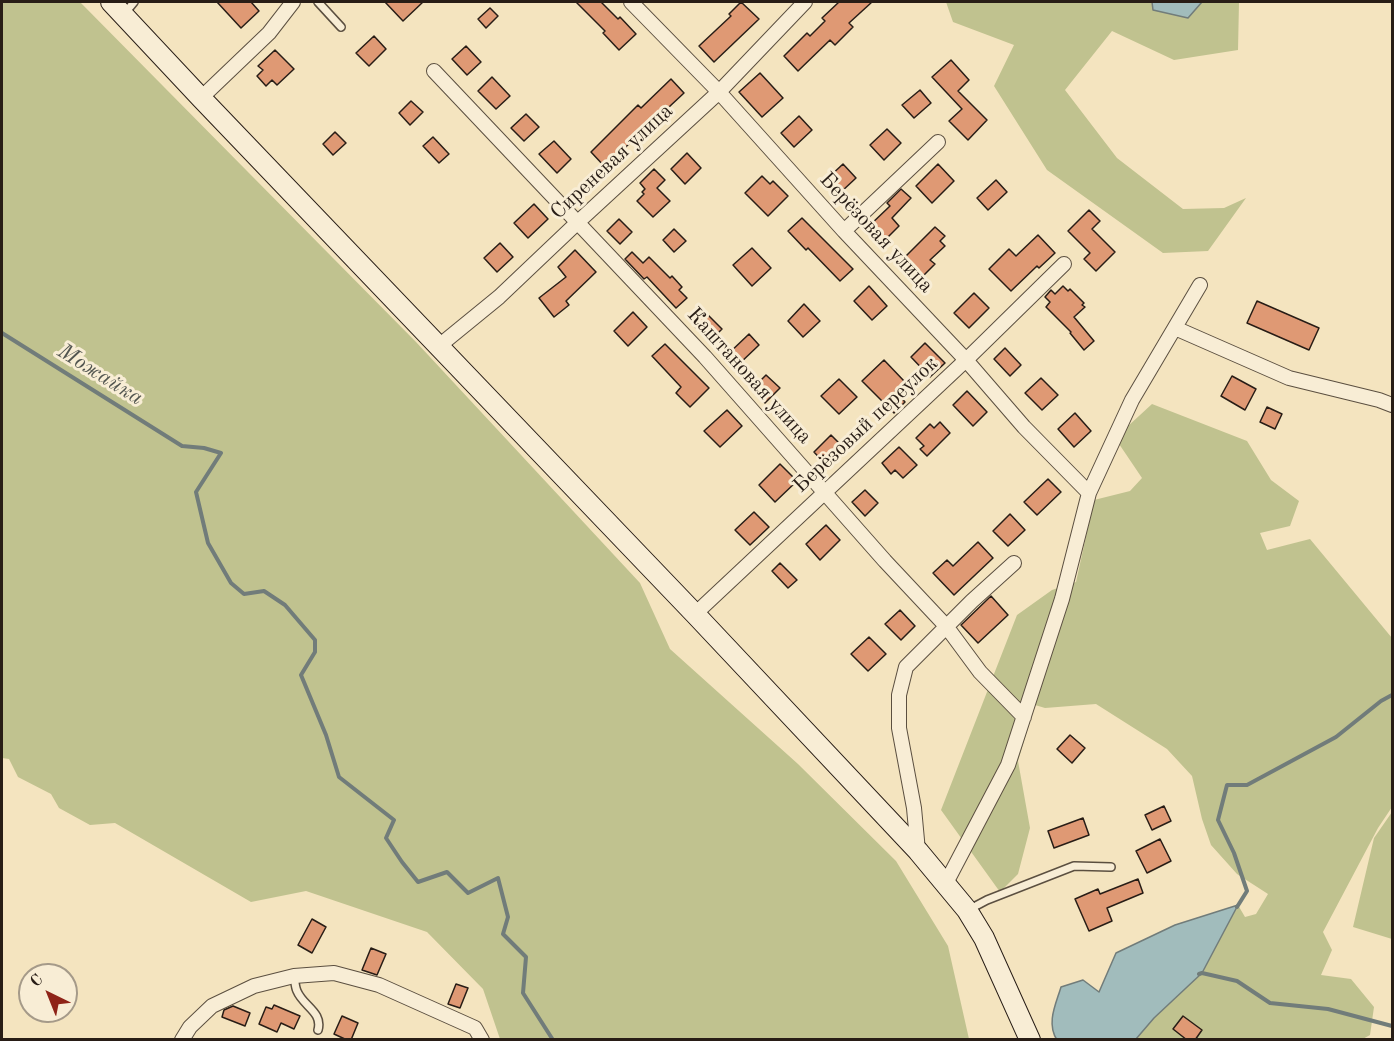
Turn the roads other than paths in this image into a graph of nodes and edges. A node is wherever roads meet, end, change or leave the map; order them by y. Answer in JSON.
{"nodes":[{"id":1,"x":293,"y":2,"type":"edge"},
{"id":2,"x":318,"y":2,"type":"edge"},
{"id":3,"x":631,"y":2,"type":"edge"},
{"id":4,"x":805,"y":2,"type":"edge"},
{"id":5,"x":123,"y":6,"type":"edge"},
{"id":6,"x":341,"y":27,"type":"dead end"},
{"id":7,"x":434,"y":71,"type":"dead end"},
{"id":8,"x":719,"y":92,"type":"junction"},
{"id":9,"x":201,"y":98,"type":"junction"},
{"id":10,"x":938,"y":142,"type":"dead end"},
{"id":11,"x":578,"y":222,"type":"junction"},
{"id":12,"x":844,"y":231,"type":"junction"},
{"id":13,"x":1064,"y":264,"type":"dead end"},
{"id":14,"x":1200,"y":285,"type":"dead end"},
{"id":15,"x":1175,"y":328,"type":"junction"},
{"id":16,"x":439,"y":346,"type":"junction"},
{"id":17,"x":966,"y":360,"type":"junction"},
{"id":18,"x":1392,"y":405,"type":"edge"},
{"id":19,"x":826,"y":492,"type":"junction"},
{"id":20,"x":1089,"y":493,"type":"junction"},
{"id":21,"x":1014,"y":563,"type":"dead end"},
{"id":22,"x":695,"y":614,"type":"junction"},
{"id":23,"x":946,"y":626,"type":"junction"},
{"id":24,"x":1024,"y":717,"type":"junction"},
{"id":25,"x":918,"y":851,"type":"junction"},
{"id":26,"x":1111,"y":867,"type":"dead end"},
{"id":27,"x":946,"y":884,"type":"junction"},
{"id":28,"x":967,"y":910,"type":"junction"},
{"id":29,"x":294,"y":976,"type":"junction"},
{"id":30,"x":318,"y":1030,"type":"dead end"},
{"id":31,"x":182,"y":1040,"type":"edge"},
{"id":32,"x":482,"y":1040,"type":"edge"},
{"id":33,"x":1030,"y":1040,"type":"edge"}],
"edges":[{"from":1,"to":9,"type":"street"},
{"from":2,"to":6,"type":"lane"},
{"from":3,"to":8,"type":"street","name":"Берёзовая улица"},
{"from":4,"to":8,"type":"street","name":"Сиреневая улица"},
{"from":5,"to":9,"type":"main road"},
{"from":7,"to":11,"type":"street","name":"Каштановая улица"},
{"from":8,"to":11,"type":"street","name":"Сиреневая улица"},
{"from":8,"to":12,"type":"street","name":"Берёзовая улица"},
{"from":9,"to":16,"type":"main road"},
{"from":10,"to":12,"type":"street"},
{"from":11,"to":16,"type":"street","name":"Сиреневая улица"},
{"from":11,"to":19,"type":"street","name":"Каштановая улица"},
{"from":12,"to":17,"type":"street","name":"Берёзовая улица"},
{"from":13,"to":17,"type":"street","name":"Берёзовый переулок"},
{"from":14,"to":15,"type":"street"},
{"from":15,"to":18,"type":"street"},
{"from":15,"to":20,"type":"street"},
{"from":16,"to":22,"type":"main road"},
{"from":17,"to":19,"type":"street","name":"Берёзовый переулок"},
{"from":17,"to":20,"type":"street","name":"Берёзовая улица"},
{"from":19,"to":22,"type":"street","name":"Берёзовый переулок"},
{"from":19,"to":23,"type":"street","name":"Каштановая улица"},
{"from":20,"to":24,"type":"street"},
{"from":21,"to":23,"type":"street"},
{"from":22,"to":25,"type":"main road"},
{"from":23,"to":24,"type":"street","name":"Каштановая улица"},
{"from":23,"to":25,"type":"street"},
{"from":24,"to":27,"type":"street"},
{"from":25,"to":27,"type":"main road"},
{"from":26,"to":28,"type":"lane"},
{"from":27,"to":28,"type":"main road"},
{"from":28,"to":33,"type":"main road"},
{"from":29,"to":30,"type":"lane"},
{"from":29,"to":31,"type":"street"},
{"from":29,"to":32,"type":"street"}]}
